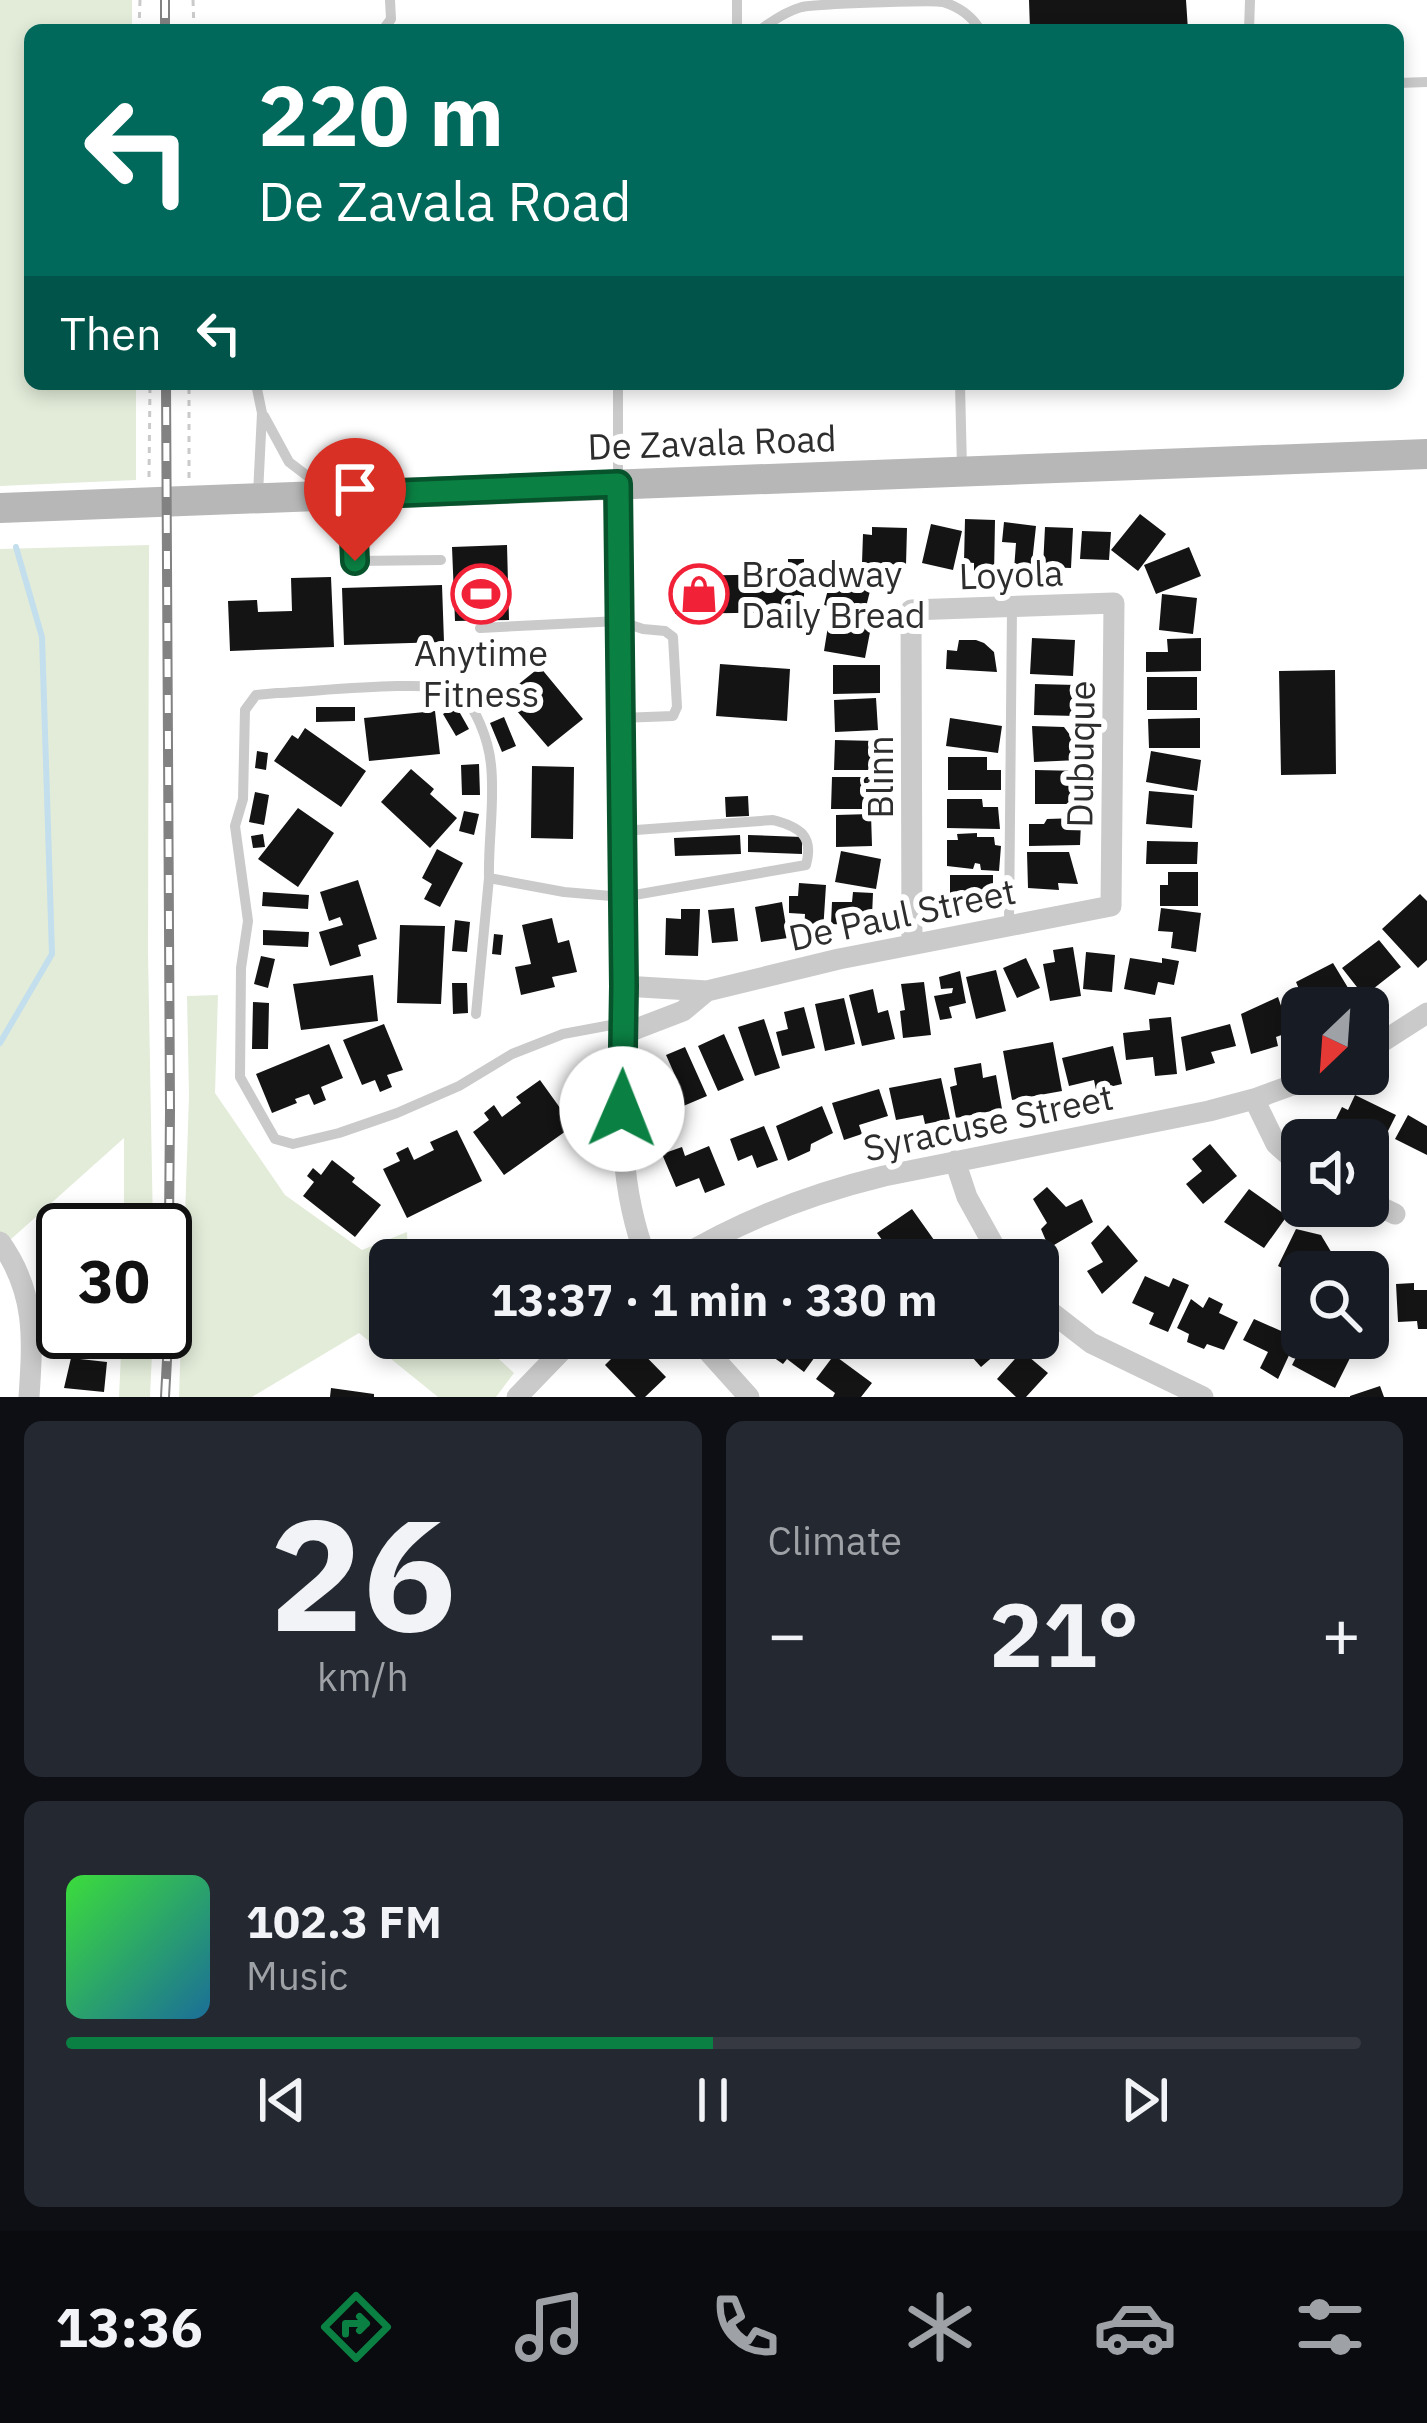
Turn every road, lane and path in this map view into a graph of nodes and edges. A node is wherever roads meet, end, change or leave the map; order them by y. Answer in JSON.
{"nodes":[{"id":1,"x":768,"y":24,"type":"edge"},
{"id":2,"x":978,"y":24,"type":"edge"},
{"id":3,"x":150,"y":390,"type":"edge"},
{"id":4,"x":189,"y":390,"type":"edge"},
{"id":5,"x":257,"y":390,"type":"edge"},
{"id":6,"x":618,"y":390,"type":"edge"},
{"id":7,"x":960,"y":390,"type":"edge"},
{"id":8,"x":262,"y":413,"type":"junction"},
{"id":9,"x":1427,"y":454,"type":"edge"},
{"id":10,"x":962,"y":472,"type":"junction"},
{"id":11,"x":618,"y":484,"type":"junction"},
{"id":12,"x":342,"y":495,"type":"junction"},
{"id":13,"x":258,"y":498,"type":"junction"},
{"id":14,"x":189,"y":501,"type":"junction"},
{"id":15,"x":149,"y":503,"type":"junction"},
{"id":16,"x":0,"y":508,"type":"edge"},
{"id":17,"x":441,"y":560,"type":"dead end"},
{"id":18,"x":1114,"y":603,"type":"joint"},
{"id":19,"x":1012,"y":607,"type":"junction"},
{"id":20,"x":911,"y":610,"type":"joint"},
{"id":21,"x":619,"y":621,"type":"junction"},
{"id":22,"x":480,"y":628,"type":"dead end"},
{"id":23,"x":620,"y":718,"type":"junction"},
{"id":24,"x":622,"y":831,"type":"junction"},
{"id":25,"x":489,"y":878,"type":"junction"},
{"id":26,"x":623,"y":897,"type":"junction"},
{"id":27,"x":1111,"y":906,"type":"joint"},
{"id":28,"x":1010,"y":925,"type":"junction"},
{"id":29,"x":912,"y":944,"type":"junction"},
{"id":30,"x":624,"y":986,"type":"junction"},
{"id":31,"x":706,"y":991,"type":"junction"},
{"id":32,"x":1427,"y":1013,"type":"edge"},
{"id":33,"x":476,"y":1014,"type":"dead end"},
{"id":34,"x":623,"y":1028,"type":"junction"},
{"id":35,"x":1389,"y":1038,"type":"edge"},
{"id":36,"x":1281,"y":1089,"type":"edge"},
{"id":37,"x":1254,"y":1099,"type":"junction"},
{"id":38,"x":1281,"y":1148,"type":"edge"},
{"id":39,"x":955,"y":1162,"type":"junction"},
{"id":40,"x":1389,"y":1211,"type":"edge"},
{"id":41,"x":1395,"y":1214,"type":"dead end"},
{"id":42,"x":639,"y":1239,"type":"edge"},
{"id":43,"x":710,"y":1239,"type":"edge"},
{"id":44,"x":990,"y":1239,"type":"edge"},
{"id":45,"x":0,"y":1242,"type":"edge"},
{"id":46,"x":1059,"y":1318,"type":"edge"},
{"id":47,"x":554,"y":1359,"type":"edge"},
{"id":48,"x":715,"y":1359,"type":"edge"},
{"id":49,"x":5,"y":1396,"type":"edge"},
{"id":50,"x":29,"y":1396,"type":"edge"},
{"id":51,"x":517,"y":1397,"type":"edge"},
{"id":52,"x":749,"y":1397,"type":"edge"},
{"id":53,"x":1203,"y":1397,"type":"edge"}],
"edges":[{"from":1,"to":2,"type":"lane"},
{"from":3,"to":15,"type":"path"},
{"from":4,"to":14,"type":"path"},
{"from":5,"to":8,"type":"lane"},
{"from":6,"to":11,"type":"lane"},
{"from":7,"to":10,"type":"lane"},
{"from":8,"to":12,"type":"lane"},
{"from":8,"to":13,"type":"lane"},
{"from":9,"to":10,"type":"main road","name":"De Zavala Road"},
{"from":10,"to":11,"type":"main road","name":"De Zavala Road"},
{"from":11,"to":12,"type":"main road","name":"De Zavala Road"},
{"from":11,"to":21,"type":"street"},
{"from":12,"to":13,"type":"main road","name":"De Zavala Road"},
{"from":12,"to":17,"type":"lane"},
{"from":13,"to":14,"type":"main road","name":"De Zavala Road"},
{"from":14,"to":15,"type":"main road","name":"De Zavala Road"},
{"from":15,"to":16,"type":"main road","name":"De Zavala Road"},
{"from":18,"to":19,"type":"street","name":"Loyola"},
{"from":18,"to":27,"type":"street","name":"Dubuque"},
{"from":19,"to":20,"type":"street","name":"Loyola"},
{"from":19,"to":28,"type":"lane"},
{"from":20,"to":29,"type":"street","name":"Blinn"},
{"from":21,"to":22,"type":"lane"},
{"from":21,"to":23,"type":"street"},
{"from":21,"to":23,"type":"lane"},
{"from":23,"to":24,"type":"street"},
{"from":24,"to":26,"type":"street"},
{"from":24,"to":26,"type":"lane"},
{"from":25,"to":26,"type":"lane"},
{"from":25,"to":33,"type":"lane"},
{"from":25,"to":34,"type":"lane"},
{"from":26,"to":30,"type":"street"},
{"from":27,"to":28,"type":"street","name":"De Paul Street"},
{"from":28,"to":29,"type":"street","name":"De Paul Street"},
{"from":29,"to":31,"type":"street","name":"De Paul Street"},
{"from":30,"to":31,"type":"street","name":"De Paul Street"},
{"from":30,"to":34,"type":"street"},
{"from":31,"to":34,"type":"street","name":"De Paul Street"},
{"from":32,"to":35,"type":"street"},
{"from":34,"to":42,"type":"street"},
{"from":36,"to":37,"type":"street","name":"Syracuse Street"},
{"from":37,"to":38,"type":"street"},
{"from":37,"to":39,"type":"street","name":"Syracuse Street"},
{"from":39,"to":43,"type":"street","name":"Syracuse Street"},
{"from":39,"to":44,"type":"street"},
{"from":40,"to":41,"type":"street"},
{"from":45,"to":50,"type":"street"},
{"from":46,"to":53,"type":"street"},
{"from":47,"to":51,"type":"street"},
{"from":48,"to":52,"type":"street"},
{"from":49,"to":50,"type":"street"}]}
